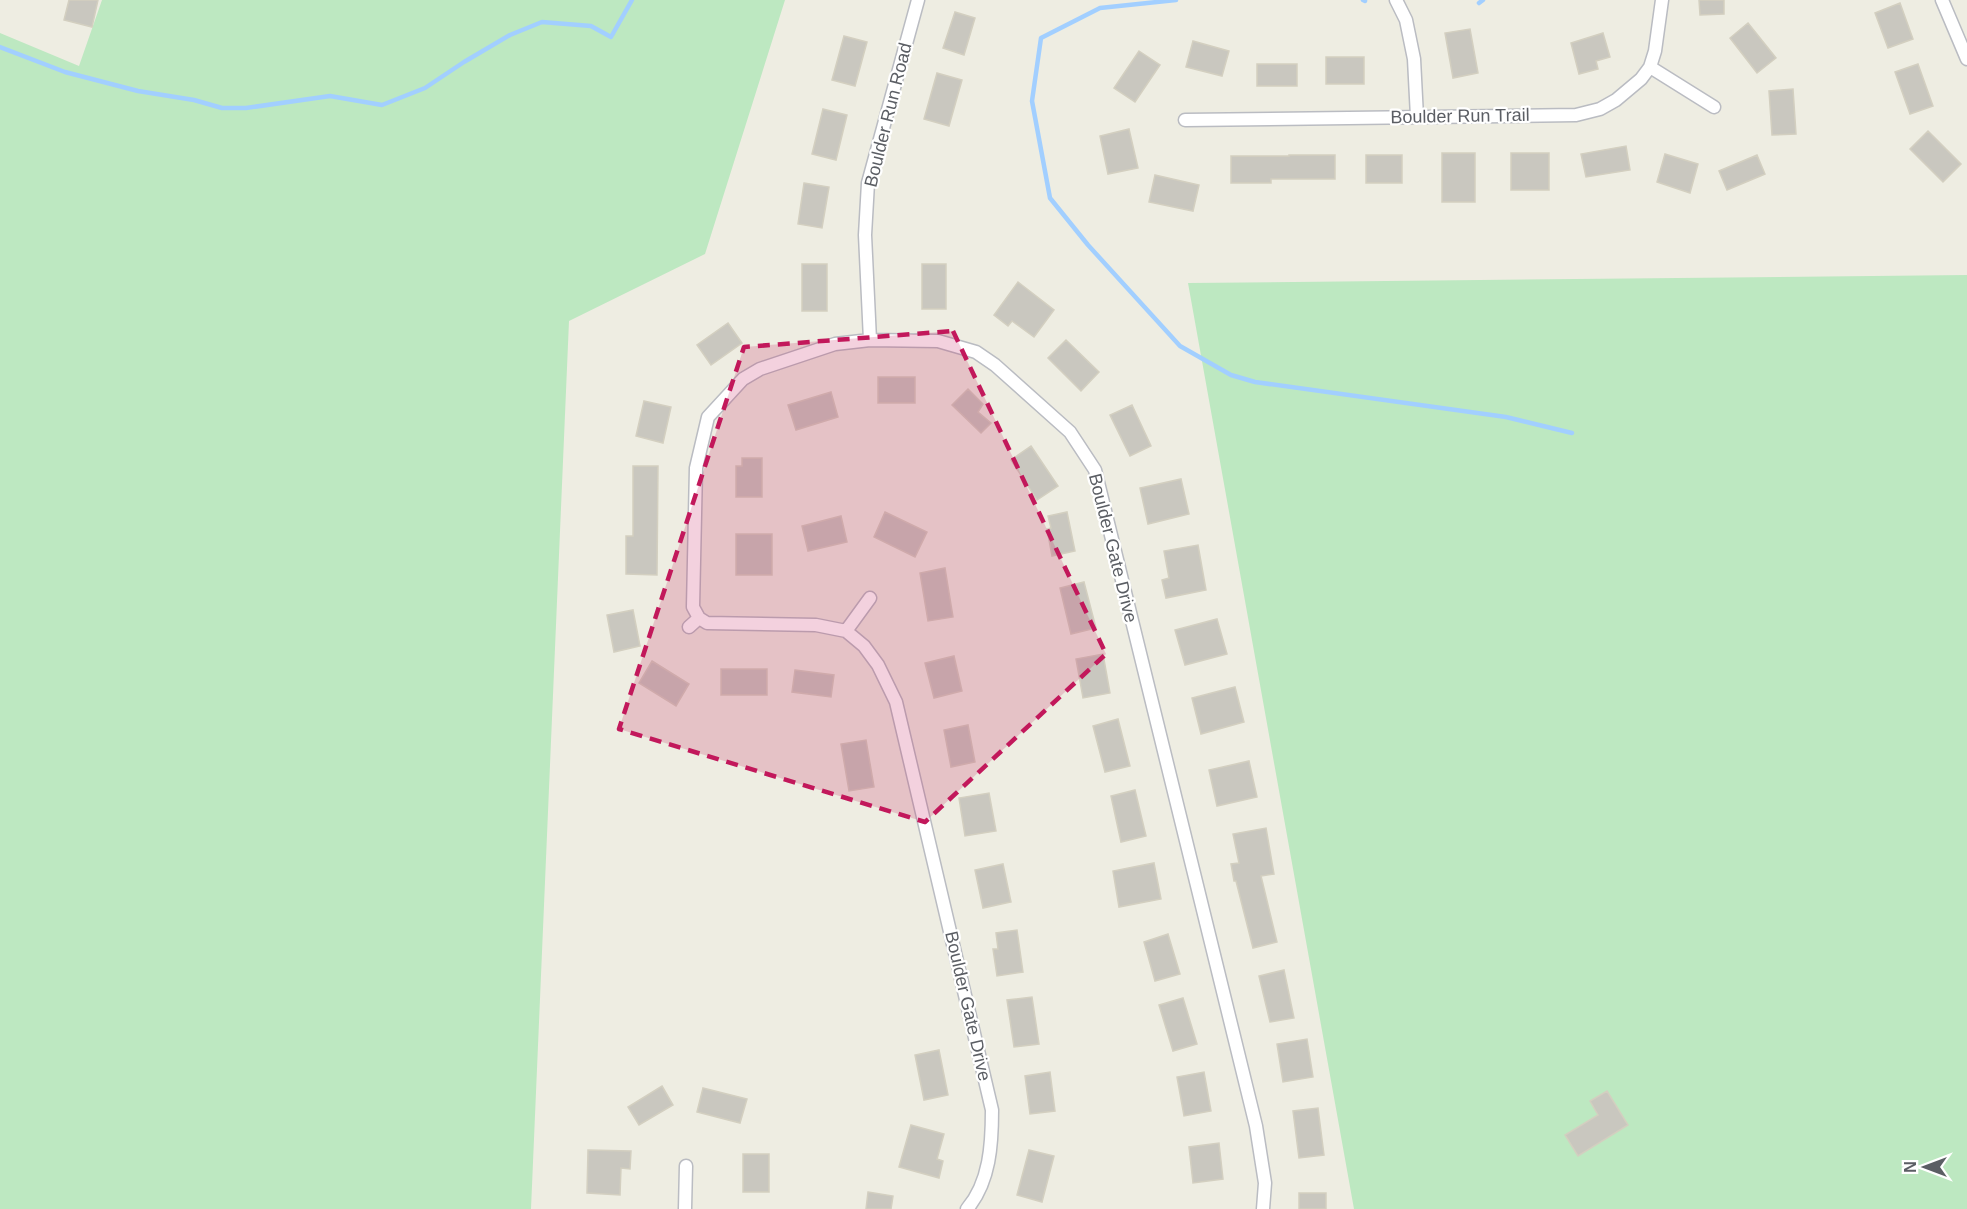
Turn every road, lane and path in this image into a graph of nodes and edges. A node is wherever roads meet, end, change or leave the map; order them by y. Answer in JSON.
{"nodes":[{"id":1,"x":918,"y":0,"type":"edge"},
{"id":2,"x":1396,"y":0,"type":"edge"},
{"id":3,"x":1662,"y":0,"type":"edge"},
{"id":4,"x":1942,"y":0,"type":"edge"},
{"id":5,"x":1967,"y":59,"type":"edge"},
{"id":6,"x":1650,"y":67,"type":"junction"},
{"id":7,"x":1714,"y":107,"type":"dead end"},
{"id":8,"x":1417,"y":117,"type":"junction"},
{"id":9,"x":1185,"y":120,"type":"dead end"},
{"id":10,"x":870,"y":340,"type":"junction"},
{"id":11,"x":870,"y":598,"type":"dead end"},
{"id":12,"x":846,"y":631,"type":"junction"},
{"id":13,"x":686,"y":1166,"type":"dead end"},
{"id":14,"x":685,"y":1209,"type":"edge"},
{"id":15,"x":967,"y":1209,"type":"edge"},
{"id":16,"x":1263,"y":1209,"type":"edge"}],
"edges":[{"from":1,"to":10,"type":"street","name":"Boulder Run Road"},
{"from":2,"to":8,"type":"street"},
{"from":3,"to":6,"type":"street"},
{"from":4,"to":5,"type":"street"},
{"from":6,"to":7,"type":"street"},
{"from":6,"to":8,"type":"street","name":"Boulder Run Trail"},
{"from":8,"to":9,"type":"street","name":"Boulder Run Trail"},
{"from":10,"to":12,"type":"street","name":"Boulder Gate Drive"},
{"from":10,"to":16,"type":"street","name":"Boulder Gate Drive"},
{"from":11,"to":12,"type":"street"},
{"from":12,"to":15,"type":"street","name":"Boulder Gate Drive"},
{"from":13,"to":14,"type":"street"}]}
